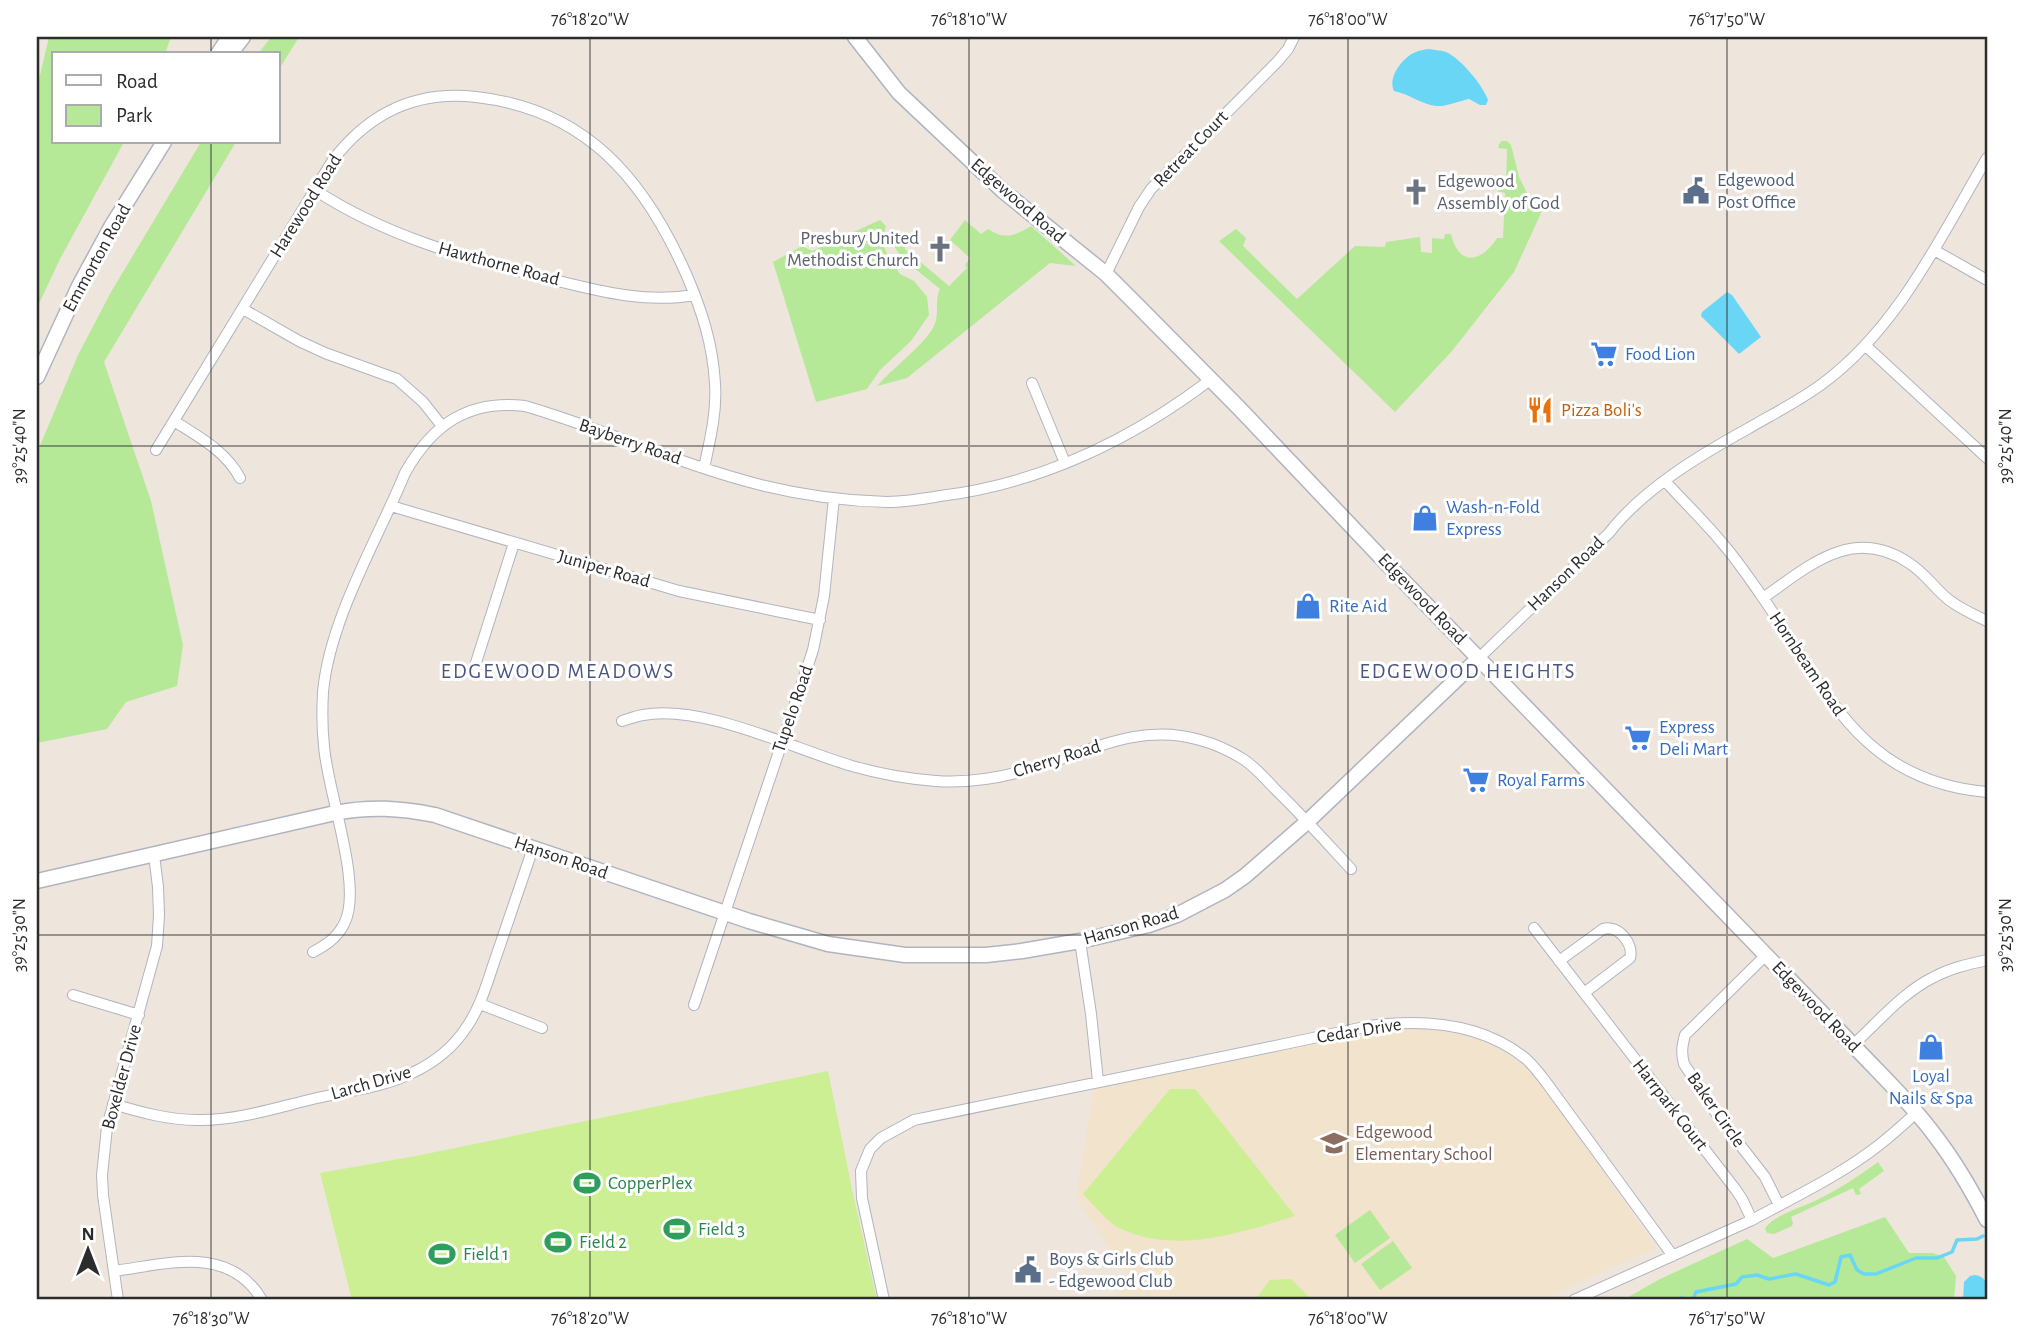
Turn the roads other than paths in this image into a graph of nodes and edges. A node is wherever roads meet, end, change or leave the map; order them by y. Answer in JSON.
{"nodes":[{"id":1,"x":229,"y":37,"type":"edge"},
{"id":2,"x":243,"y":37,"type":"edge"},
{"id":3,"x":855,"y":37,"type":"edge"},
{"id":4,"x":1294,"y":37,"type":"edge"},
{"id":5,"x":219,"y":52,"type":"edge"},
{"id":6,"x":232,"y":52,"type":"edge"},
{"id":7,"x":163,"y":144,"type":"edge"},
{"id":8,"x":1987,"y":158,"type":"edge"},
{"id":9,"x":315,"y":190,"type":"junction"},
{"id":10,"x":1934,"y":250,"type":"junction"},
{"id":11,"x":1105,"y":274,"type":"junction"},
{"id":12,"x":1987,"y":280,"type":"edge"},
{"id":13,"x":695,"y":295,"type":"junction"},
{"id":14,"x":243,"y":309,"type":"junction"},
{"id":15,"x":1866,"y":346,"type":"junction"},
{"id":16,"x":37,"y":377,"type":"edge"},
{"id":17,"x":1210,"y":380,"type":"junction"},
{"id":18,"x":1032,"y":383,"type":"dead end"},
{"id":19,"x":174,"y":421,"type":"junction"},
{"id":20,"x":442,"y":426,"type":"junction"},
{"id":21,"x":156,"y":450,"type":"dead end"},
{"id":22,"x":1987,"y":458,"type":"edge"},
{"id":23,"x":1065,"y":463,"type":"junction"},
{"id":24,"x":704,"y":468,"type":"junction"},
{"id":25,"x":240,"y":478,"type":"dead end"},
{"id":26,"x":1665,"y":481,"type":"junction"},
{"id":27,"x":834,"y":498,"type":"junction"},
{"id":28,"x":391,"y":506,"type":"junction"},
{"id":29,"x":514,"y":543,"type":"junction"},
{"id":30,"x":1763,"y":598,"type":"junction"},
{"id":31,"x":820,"y":620,"type":"junction"},
{"id":32,"x":1987,"y":621,"type":"edge"},
{"id":33,"x":1479,"y":658,"type":"junction"},
{"id":34,"x":473,"y":672,"type":"dead end"},
{"id":35,"x":622,"y":721,"type":"dead end"},
{"id":36,"x":782,"y":742,"type":"junction"},
{"id":37,"x":1987,"y":792,"type":"edge"},
{"id":38,"x":335,"y":813,"type":"junction"},
{"id":39,"x":1307,"y":822,"type":"junction"},
{"id":40,"x":533,"y":848,"type":"junction"},
{"id":41,"x":154,"y":855,"type":"junction"},
{"id":42,"x":1351,"y":869,"type":"dead end"},
{"id":43,"x":37,"y":881,"type":"edge"},
{"id":44,"x":725,"y":913,"type":"junction"},
{"id":45,"x":1534,"y":928,"type":"dead end"},
{"id":46,"x":1080,"y":941,"type":"junction"},
{"id":47,"x":313,"y":952,"type":"dead end"},
{"id":48,"x":1766,"y":956,"type":"junction"},
{"id":49,"x":1987,"y":960,"type":"edge"},
{"id":50,"x":1559,"y":961,"type":"junction"},
{"id":51,"x":1584,"y":993,"type":"junction"},
{"id":52,"x":73,"y":995,"type":"dead end"},
{"id":53,"x":480,"y":1004,"type":"junction"},
{"id":54,"x":695,"y":1005,"type":"dead end"},
{"id":55,"x":139,"y":1015,"type":"junction"},
{"id":56,"x":541,"y":1028,"type":"dead end"},
{"id":57,"x":1853,"y":1045,"type":"junction"},
{"id":58,"x":1098,"y":1082,"type":"junction"},
{"id":59,"x":113,"y":1104,"type":"junction"},
{"id":60,"x":1916,"y":1113,"type":"junction"},
{"id":61,"x":1779,"y":1205,"type":"junction"},
{"id":62,"x":1752,"y":1220,"type":"junction"},
{"id":63,"x":1987,"y":1220,"type":"edge"},
{"id":64,"x":1673,"y":1256,"type":"junction"},
{"id":65,"x":114,"y":1271,"type":"junction"},
{"id":66,"x":118,"y":1300,"type":"edge"},
{"id":67,"x":262,"y":1300,"type":"edge"},
{"id":68,"x":884,"y":1300,"type":"edge"},
{"id":69,"x":1574,"y":1300,"type":"edge"}],
"edges":[{"from":1,"to":5,"type":"main road"},
{"from":2,"to":6,"type":"main road"},
{"from":3,"to":11,"type":"main road","name":"Edgewood Road"},
{"from":4,"to":11,"type":"street","name":"Retreat Court"},
{"from":7,"to":16,"type":"main road","name":"Emmorton Road"},
{"from":8,"to":10,"type":"street","name":"Hanson Road"},
{"from":9,"to":13,"type":"street","name":"Hawthorne Road"},
{"from":9,"to":13,"type":"street","name":"Harewood Road"},
{"from":9,"to":14,"type":"street","name":"Harewood Road"},
{"from":10,"to":12,"type":"street"},
{"from":10,"to":15,"type":"street","name":"Hanson Road"},
{"from":11,"to":17,"type":"main road","name":"Edgewood Road"},
{"from":13,"to":24,"type":"street","name":"Harewood Road"},
{"from":14,"to":19,"type":"street","name":"Harewood Road"},
{"from":14,"to":20,"type":"street"},
{"from":15,"to":22,"type":"street"},
{"from":15,"to":26,"type":"street","name":"Hanson Road"},
{"from":17,"to":23,"type":"street","name":"Bayberry Road"},
{"from":17,"to":33,"type":"main road","name":"Edgewood Road"},
{"from":18,"to":23,"type":"street"},
{"from":19,"to":21,"type":"street","name":"Harewood Road"},
{"from":19,"to":25,"type":"street"},
{"from":20,"to":24,"type":"street","name":"Bayberry Road"},
{"from":20,"to":28,"type":"street","name":"Bayberry Road"},
{"from":23,"to":27,"type":"street","name":"Bayberry Road"},
{"from":24,"to":27,"type":"street","name":"Bayberry Road"},
{"from":26,"to":30,"type":"street","name":"Hornbeam Road"},
{"from":26,"to":33,"type":"street","name":"Hanson Road"},
{"from":27,"to":31,"type":"street","name":"Tupelo Road"},
{"from":28,"to":29,"type":"street","name":"Juniper Road"},
{"from":28,"to":38,"type":"street","name":"Bayberry Road"},
{"from":29,"to":31,"type":"street","name":"Juniper Road"},
{"from":29,"to":34,"type":"street"},
{"from":30,"to":32,"type":"street"},
{"from":30,"to":37,"type":"street","name":"Hornbeam Road"},
{"from":31,"to":36,"type":"street","name":"Tupelo Road"},
{"from":33,"to":39,"type":"main road","name":"Hanson Road"},
{"from":33,"to":48,"type":"main road","name":"Edgewood Road"},
{"from":35,"to":36,"type":"street","name":"Cherry Road"},
{"from":36,"to":39,"type":"street","name":"Cherry Road"},
{"from":36,"to":44,"type":"street","name":"Tupelo Road"},
{"from":38,"to":40,"type":"main road","name":"Hanson Road"},
{"from":38,"to":41,"type":"main road","name":"Hanson Road"},
{"from":38,"to":47,"type":"street","name":"Bayberry Road"},
{"from":39,"to":42,"type":"street","name":"Cherry Road"},
{"from":39,"to":46,"type":"main road","name":"Hanson Road"},
{"from":40,"to":44,"type":"main road","name":"Hanson Road"},
{"from":40,"to":53,"type":"street","name":"Larch Drive"},
{"from":41,"to":43,"type":"main road","name":"Hanson Road"},
{"from":41,"to":55,"type":"street","name":"Boxelder Drive"},
{"from":44,"to":46,"type":"main road","name":"Hanson Road"},
{"from":44,"to":54,"type":"street","name":"Tupelo Road"},
{"from":45,"to":50,"type":"street","name":"Harrpark Court"},
{"from":46,"to":58,"type":"street"},
{"from":48,"to":57,"type":"main road","name":"Edgewood Road"},
{"from":48,"to":61,"type":"street","name":"Baker Circle"},
{"from":49,"to":57,"type":"street"},
{"from":50,"to":51,"type":"street","name":"Harrpark Court"},
{"from":50,"to":51,"type":"street"},
{"from":51,"to":62,"type":"street","name":"Harrpark Court"},
{"from":52,"to":55,"type":"street"},
{"from":53,"to":56,"type":"street"},
{"from":53,"to":59,"type":"street","name":"Larch Drive"},
{"from":55,"to":59,"type":"street","name":"Boxelder Drive"},
{"from":57,"to":60,"type":"main road","name":"Edgewood Road"},
{"from":58,"to":64,"type":"street","name":"Cedar Drive"},
{"from":58,"to":68,"type":"street","name":"Cedar Drive"},
{"from":59,"to":65,"type":"street","name":"Boxelder Drive"},
{"from":60,"to":61,"type":"street"},
{"from":60,"to":63,"type":"main road","name":"Edgewood Road"},
{"from":61,"to":62,"type":"street"},
{"from":62,"to":64,"type":"street"},
{"from":64,"to":69,"type":"street"},
{"from":65,"to":66,"type":"street","name":"Boxelder Drive"},
{"from":65,"to":67,"type":"street"}]}
